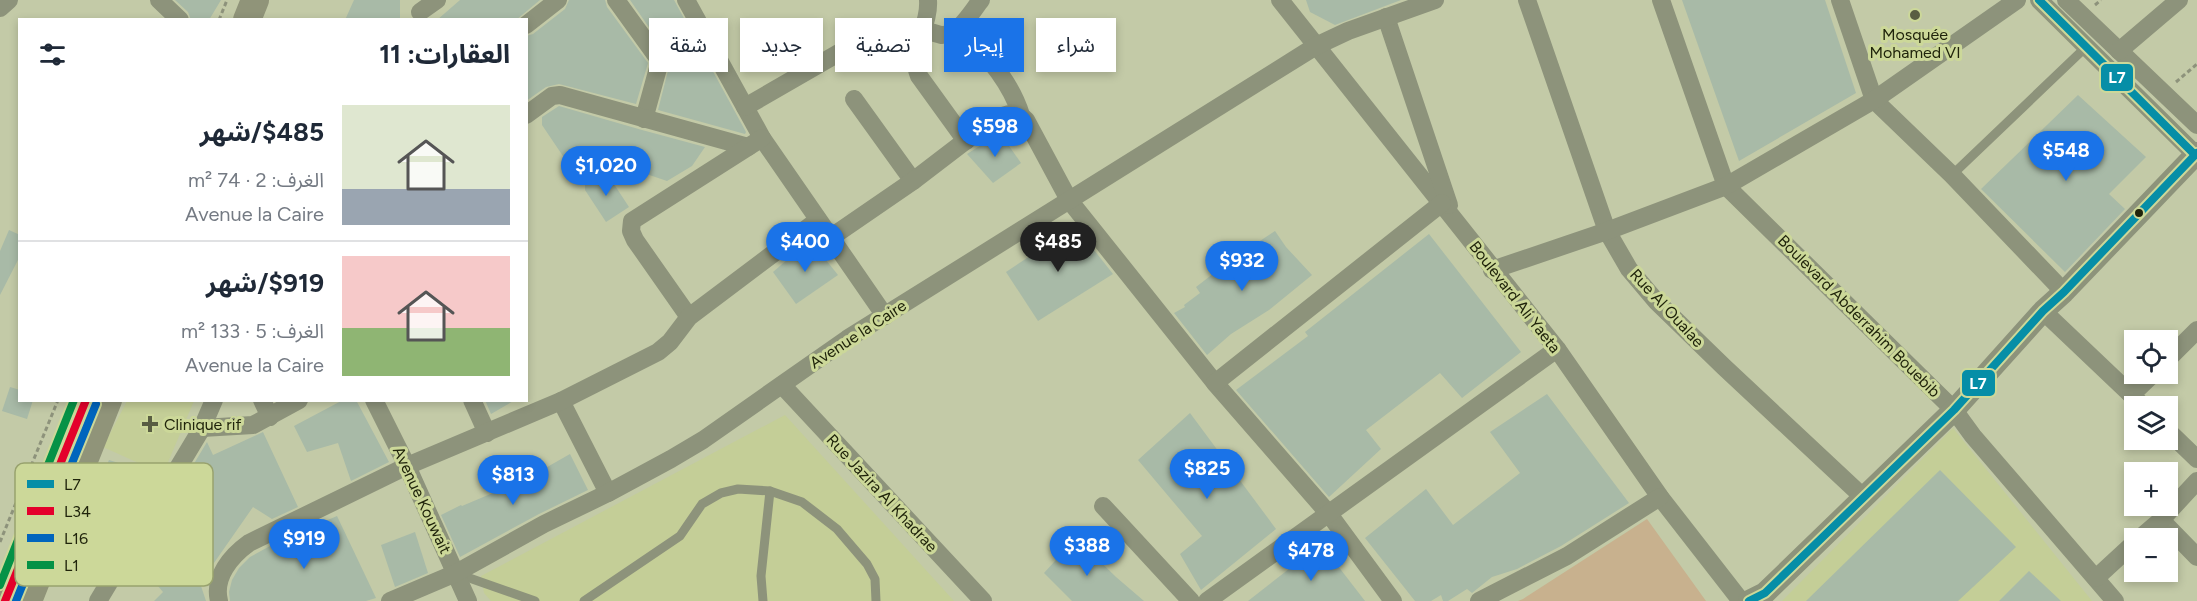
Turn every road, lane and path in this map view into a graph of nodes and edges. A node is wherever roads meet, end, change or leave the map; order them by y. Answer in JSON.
{"nodes":[{"id":1,"x":9,"y":0,"type":"edge"},
{"id":2,"x":159,"y":0,"type":"edge"},
{"id":3,"x":227,"y":0,"type":"edge"},
{"id":4,"x":255,"y":0,"type":"edge"},
{"id":5,"x":274,"y":0,"type":"edge"},
{"id":6,"x":437,"y":0,"type":"edge"},
{"id":7,"x":558,"y":0,"type":"edge"},
{"id":8,"x":616,"y":0,"type":"edge"},
{"id":9,"x":686,"y":0,"type":"edge"},
{"id":10,"x":928,"y":0,"type":"edge"},
{"id":11,"x":981,"y":0,"type":"edge"},
{"id":12,"x":1280,"y":0,"type":"edge"},
{"id":13,"x":1297,"y":0,"type":"edge"},
{"id":14,"x":1435,"y":0,"type":"edge"},
{"id":15,"x":1527,"y":0,"type":"edge"},
{"id":16,"x":1661,"y":0,"type":"edge"},
{"id":17,"x":1840,"y":0,"type":"edge"},
{"id":18,"x":2017,"y":0,"type":"edge"},
{"id":19,"x":2039,"y":0,"type":"edge"},
{"id":20,"x":2066,"y":0,"type":"edge"},
{"id":21,"x":2179,"y":0,"type":"edge"},
{"id":22,"x":0,"y":8,"type":"edge"},
{"id":23,"x":419,"y":10,"type":"edge"},
{"id":24,"x":1386,"y":17,"type":"junction"},
{"id":25,"x":178,"y":18,"type":"edge"},
{"id":26,"x":220,"y":18,"type":"edge"},
{"id":27,"x":249,"y":18,"type":"edge"},
{"id":28,"x":268,"y":18,"type":"edge"},
{"id":29,"x":927,"y":18,"type":"edge"},
{"id":30,"x":966,"y":18,"type":"edge"},
{"id":31,"x":528,"y":23,"type":"edge"},
{"id":32,"x":1313,"y":42,"type":"junction"},
{"id":33,"x":2086,"y":47,"type":"junction"},
{"id":34,"x":2119,"y":51,"type":"junction"},
{"id":35,"x":835,"y":55,"type":"edge"},
{"id":36,"x":2197,"y":64,"type":"edge"},
{"id":37,"x":917,"y":72,"type":"edge"},
{"id":38,"x":998,"y":72,"type":"edge"},
{"id":39,"x":2163,"y":93,"type":"junction"},
{"id":40,"x":854,"y":99,"type":"dead end"},
{"id":41,"x":1874,"y":100,"type":"junction"},
{"id":42,"x":745,"y":107,"type":"junction"},
{"id":43,"x":528,"y":114,"type":"edge"},
{"id":44,"x":1021,"y":115,"type":"junction"},
{"id":45,"x":644,"y":119,"type":"junction"},
{"id":46,"x":2197,"y":125,"type":"edge"},
{"id":47,"x":966,"y":141,"type":"junction"},
{"id":48,"x":755,"y":143,"type":"junction"},
{"id":49,"x":2196,"y":155,"type":"edge"},
{"id":50,"x":1952,"y":176,"type":"junction"},
{"id":51,"x":913,"y":182,"type":"junction"},
{"id":52,"x":1726,"y":186,"type":"junction"},
{"id":53,"x":1069,"y":200,"type":"junction"},
{"id":54,"x":1442,"y":203,"type":"junction"},
{"id":55,"x":1454,"y":218,"type":"junction"},
{"id":56,"x":818,"y":220,"type":"junction"},
{"id":57,"x":1607,"y":231,"type":"junction"},
{"id":58,"x":830,"y":238,"type":"junction"},
{"id":59,"x":1492,"y":270,"type":"junction"},
{"id":60,"x":2064,"y":292,"type":"junction"},
{"id":61,"x":2043,"y":311,"type":"junction"},
{"id":62,"x":885,"y":316,"type":"junction"},
{"id":63,"x":689,"y":317,"type":"junction"},
{"id":64,"x":2197,"y":330,"type":"edge"},
{"id":65,"x":1557,"y":349,"type":"junction"},
{"id":66,"x":2178,"y":349,"type":"edge"},
{"id":67,"x":1215,"y":383,"type":"junction"},
{"id":68,"x":782,"y":386,"type":"junction"},
{"id":69,"x":2132,"y":396,"type":"edge"},
{"id":70,"x":561,"y":400,"type":"junction"},
{"id":71,"x":57,"y":402,"type":"edge"},
{"id":72,"x":86,"y":402,"type":"edge"},
{"id":73,"x":107,"y":402,"type":"edge"},
{"id":74,"x":213,"y":402,"type":"edge"},
{"id":75,"x":292,"y":402,"type":"edge"},
{"id":76,"x":375,"y":402,"type":"edge"},
{"id":77,"x":473,"y":402,"type":"edge"},
{"id":78,"x":266,"y":409,"type":"edge"},
{"id":79,"x":1954,"y":410,"type":"junction"},
{"id":80,"x":202,"y":428,"type":"junction"},
{"id":81,"x":487,"y":433,"type":"junction"},
{"id":82,"x":2178,"y":440,"type":"edge"},
{"id":83,"x":2197,"y":459,"type":"edge"},
{"id":84,"x":32,"y":463,"type":"edge"},
{"id":85,"x":61,"y":463,"type":"edge"},
{"id":86,"x":83,"y":463,"type":"edge"},
{"id":87,"x":181,"y":463,"type":"edge"},
{"id":88,"x":407,"y":466,"type":"junction"},
{"id":89,"x":2197,"y":481,"type":"edge"},
{"id":90,"x":770,"y":491,"type":"junction"},
{"id":91,"x":609,"y":493,"type":"junction"},
{"id":92,"x":1862,"y":496,"type":"junction"},
{"id":93,"x":1660,"y":497,"type":"junction"},
{"id":94,"x":15,"y":505,"type":"edge"},
{"id":95,"x":1103,"y":506,"type":"dead end"},
{"id":96,"x":1329,"y":514,"type":"junction"},
{"id":97,"x":2161,"y":520,"type":"junction"},
{"id":98,"x":2152,"y":528,"type":"edge"},
{"id":99,"x":0,"y":542,"type":"edge"},
{"id":100,"x":2124,"y":552,"type":"edge"},
{"id":101,"x":2197,"y":557,"type":"edge"},
{"id":102,"x":456,"y":573,"type":"junction"},
{"id":103,"x":15,"y":577,"type":"edge"},
{"id":104,"x":2096,"y":578,"type":"junction"},
{"id":105,"x":34,"y":586,"type":"edge"},
{"id":106,"x":107,"y":586,"type":"edge"},
{"id":107,"x":1758,"y":598,"type":"edge"},
{"id":108,"x":5,"y":601,"type":"edge"},
{"id":109,"x":28,"y":601,"type":"edge"},
{"id":110,"x":98,"y":601,"type":"edge"},
{"id":111,"x":219,"y":601,"type":"edge"},
{"id":112,"x":390,"y":601,"type":"edge"},
{"id":113,"x":468,"y":601,"type":"edge"},
{"id":114,"x":535,"y":601,"type":"edge"},
{"id":115,"x":584,"y":601,"type":"edge"},
{"id":116,"x":763,"y":601,"type":"edge"},
{"id":117,"x":876,"y":601,"type":"edge"},
{"id":118,"x":983,"y":601,"type":"edge"},
{"id":119,"x":1191,"y":601,"type":"edge"},
{"id":120,"x":1207,"y":601,"type":"edge"},
{"id":121,"x":1393,"y":601,"type":"edge"},
{"id":122,"x":1479,"y":601,"type":"edge"},
{"id":123,"x":1741,"y":601,"type":"edge"},
{"id":124,"x":2115,"y":601,"type":"edge"}],
"edges":[{"from":1,"to":22,"type":"street"},
{"from":2,"to":25,"type":"street"},
{"from":3,"to":26,"type":"path"},
{"from":4,"to":27,"type":"main road"},
{"from":5,"to":28,"type":"main road"},
{"from":6,"to":23,"type":"street"},
{"from":7,"to":31,"type":"street"},
{"from":8,"to":45,"type":"street"},
{"from":9,"to":42,"type":"street"},
{"from":10,"to":29,"type":"street"},
{"from":11,"to":30,"type":"street"},
{"from":12,"to":32,"type":"street","name":"Boulevard Ali Yaeta"},
{"from":13,"to":32,"type":"street"},
{"from":14,"to":24,"type":"street","name":"Avenue la Caire"},
{"from":15,"to":57,"type":"street","name":"Rue Al Oualae"},
{"from":16,"to":52,"type":"street","name":"Boulevard Abderrahim Bouebib"},
{"from":17,"to":41,"type":"street"},
{"from":18,"to":41,"type":"street"},
{"from":19,"to":33,"type":"street"},
{"from":20,"to":34,"type":"street"},
{"from":21,"to":34,"type":"street"},
{"from":24,"to":32,"type":"street","name":"Avenue la Caire"},
{"from":24,"to":55,"type":"street"},
{"from":32,"to":53,"type":"street","name":"Avenue la Caire"},
{"from":32,"to":54,"type":"street","name":"Boulevard Ali Yaeta"},
{"from":33,"to":49,"type":"street"},
{"from":33,"to":50,"type":"lane"},
{"from":34,"to":39,"type":"street"},
{"from":35,"to":42,"type":"street"},
{"from":36,"to":39,"type":"path"},
{"from":37,"to":47,"type":"street"},
{"from":38,"to":44,"type":"street"},
{"from":39,"to":46,"type":"street"},
{"from":40,"to":51,"type":"street"},
{"from":41,"to":50,"type":"street"},
{"from":41,"to":52,"type":"street"},
{"from":42,"to":48,"type":"street"},
{"from":43,"to":45,"type":"street"},
{"from":44,"to":47,"type":"street"},
{"from":44,"to":53,"type":"street"},
{"from":45,"to":48,"type":"street"},
{"from":47,"to":51,"type":"street"},
{"from":48,"to":56,"type":"street"},
{"from":48,"to":63,"type":"street"},
{"from":49,"to":60,"type":"street"},
{"from":50,"to":60,"type":"street"},
{"from":51,"to":58,"type":"street"},
{"from":52,"to":57,"type":"street"},
{"from":52,"to":79,"type":"street","name":"Boulevard Abderrahim Bouebib"},
{"from":53,"to":62,"type":"street","name":"Avenue la Caire"},
{"from":53,"to":67,"type":"street"},
{"from":54,"to":55,"type":"street","name":"Boulevard Ali Yaeta"},
{"from":54,"to":67,"type":"street"},
{"from":55,"to":59,"type":"street","name":"Boulevard Ali Yaeta"},
{"from":56,"to":58,"type":"street"},
{"from":56,"to":63,"type":"street"},
{"from":57,"to":59,"type":"street"},
{"from":57,"to":92,"type":"street","name":"Rue Al Oualae"},
{"from":58,"to":62,"type":"street"},
{"from":59,"to":65,"type":"street","name":"Boulevard Ali Yaeta"},
{"from":60,"to":61,"type":"street"},
{"from":61,"to":69,"type":"street"},
{"from":61,"to":79,"type":"street"},
{"from":62,"to":68,"type":"street","name":"Avenue la Caire"},
{"from":63,"to":70,"type":"street"},
{"from":64,"to":66,"type":"street"},
{"from":65,"to":93,"type":"street","name":"Boulevard Ali Yaeta"},
{"from":65,"to":96,"type":"street"},
{"from":67,"to":96,"type":"street"},
{"from":68,"to":91,"type":"street","name":"Avenue la Caire"},
{"from":68,"to":118,"type":"street","name":"Rue Jazira Al Khadrae"},
{"from":70,"to":81,"type":"street"},
{"from":70,"to":91,"type":"street"},
{"from":71,"to":84,"type":"path"},
{"from":72,"to":85,"type":"main road"},
{"from":73,"to":86,"type":"main road"},
{"from":74,"to":80,"type":"street"},
{"from":75,"to":78,"type":"street"},
{"from":76,"to":88,"type":"street","name":"Avenue Kouwait"},
{"from":77,"to":81,"type":"street"},
{"from":78,"to":80,"type":"street"},
{"from":79,"to":92,"type":"street"},
{"from":79,"to":104,"type":"street","name":"Boulevard Abderrahim Bouebib"},
{"from":80,"to":87,"type":"street"},
{"from":81,"to":88,"type":"street"},
{"from":82,"to":83,"type":"street"},
{"from":88,"to":102,"type":"street","name":"Avenue Kouwait"},
{"from":88,"to":111,"type":"street"},
{"from":89,"to":97,"type":"street"},
{"from":90,"to":115,"type":"lane"},
{"from":90,"to":116,"type":"lane"},
{"from":90,"to":117,"type":"lane"},
{"from":91,"to":102,"type":"street","name":"Avenue la Caire"},
{"from":92,"to":107,"type":"street"},
{"from":93,"to":122,"type":"street"},
{"from":93,"to":123,"type":"street","name":"Boulevard Ali Yaeta"},
{"from":94,"to":99,"type":"path"},
{"from":95,"to":119,"type":"street"},
{"from":96,"to":120,"type":"street"},
{"from":96,"to":121,"type":"street"},
{"from":97,"to":98,"type":"street"},
{"from":97,"to":101,"type":"street"},
{"from":100,"to":104,"type":"street"},
{"from":102,"to":112,"type":"street","name":"Avenue la Caire"},
{"from":102,"to":113,"type":"street","name":"Avenue Kouwait"},
{"from":102,"to":114,"type":"lane"},
{"from":103,"to":108,"type":"main road"},
{"from":104,"to":124,"type":"street","name":"Boulevard Abderrahim Bouebib"},
{"from":105,"to":109,"type":"main road"},
{"from":106,"to":110,"type":"street"}]}
